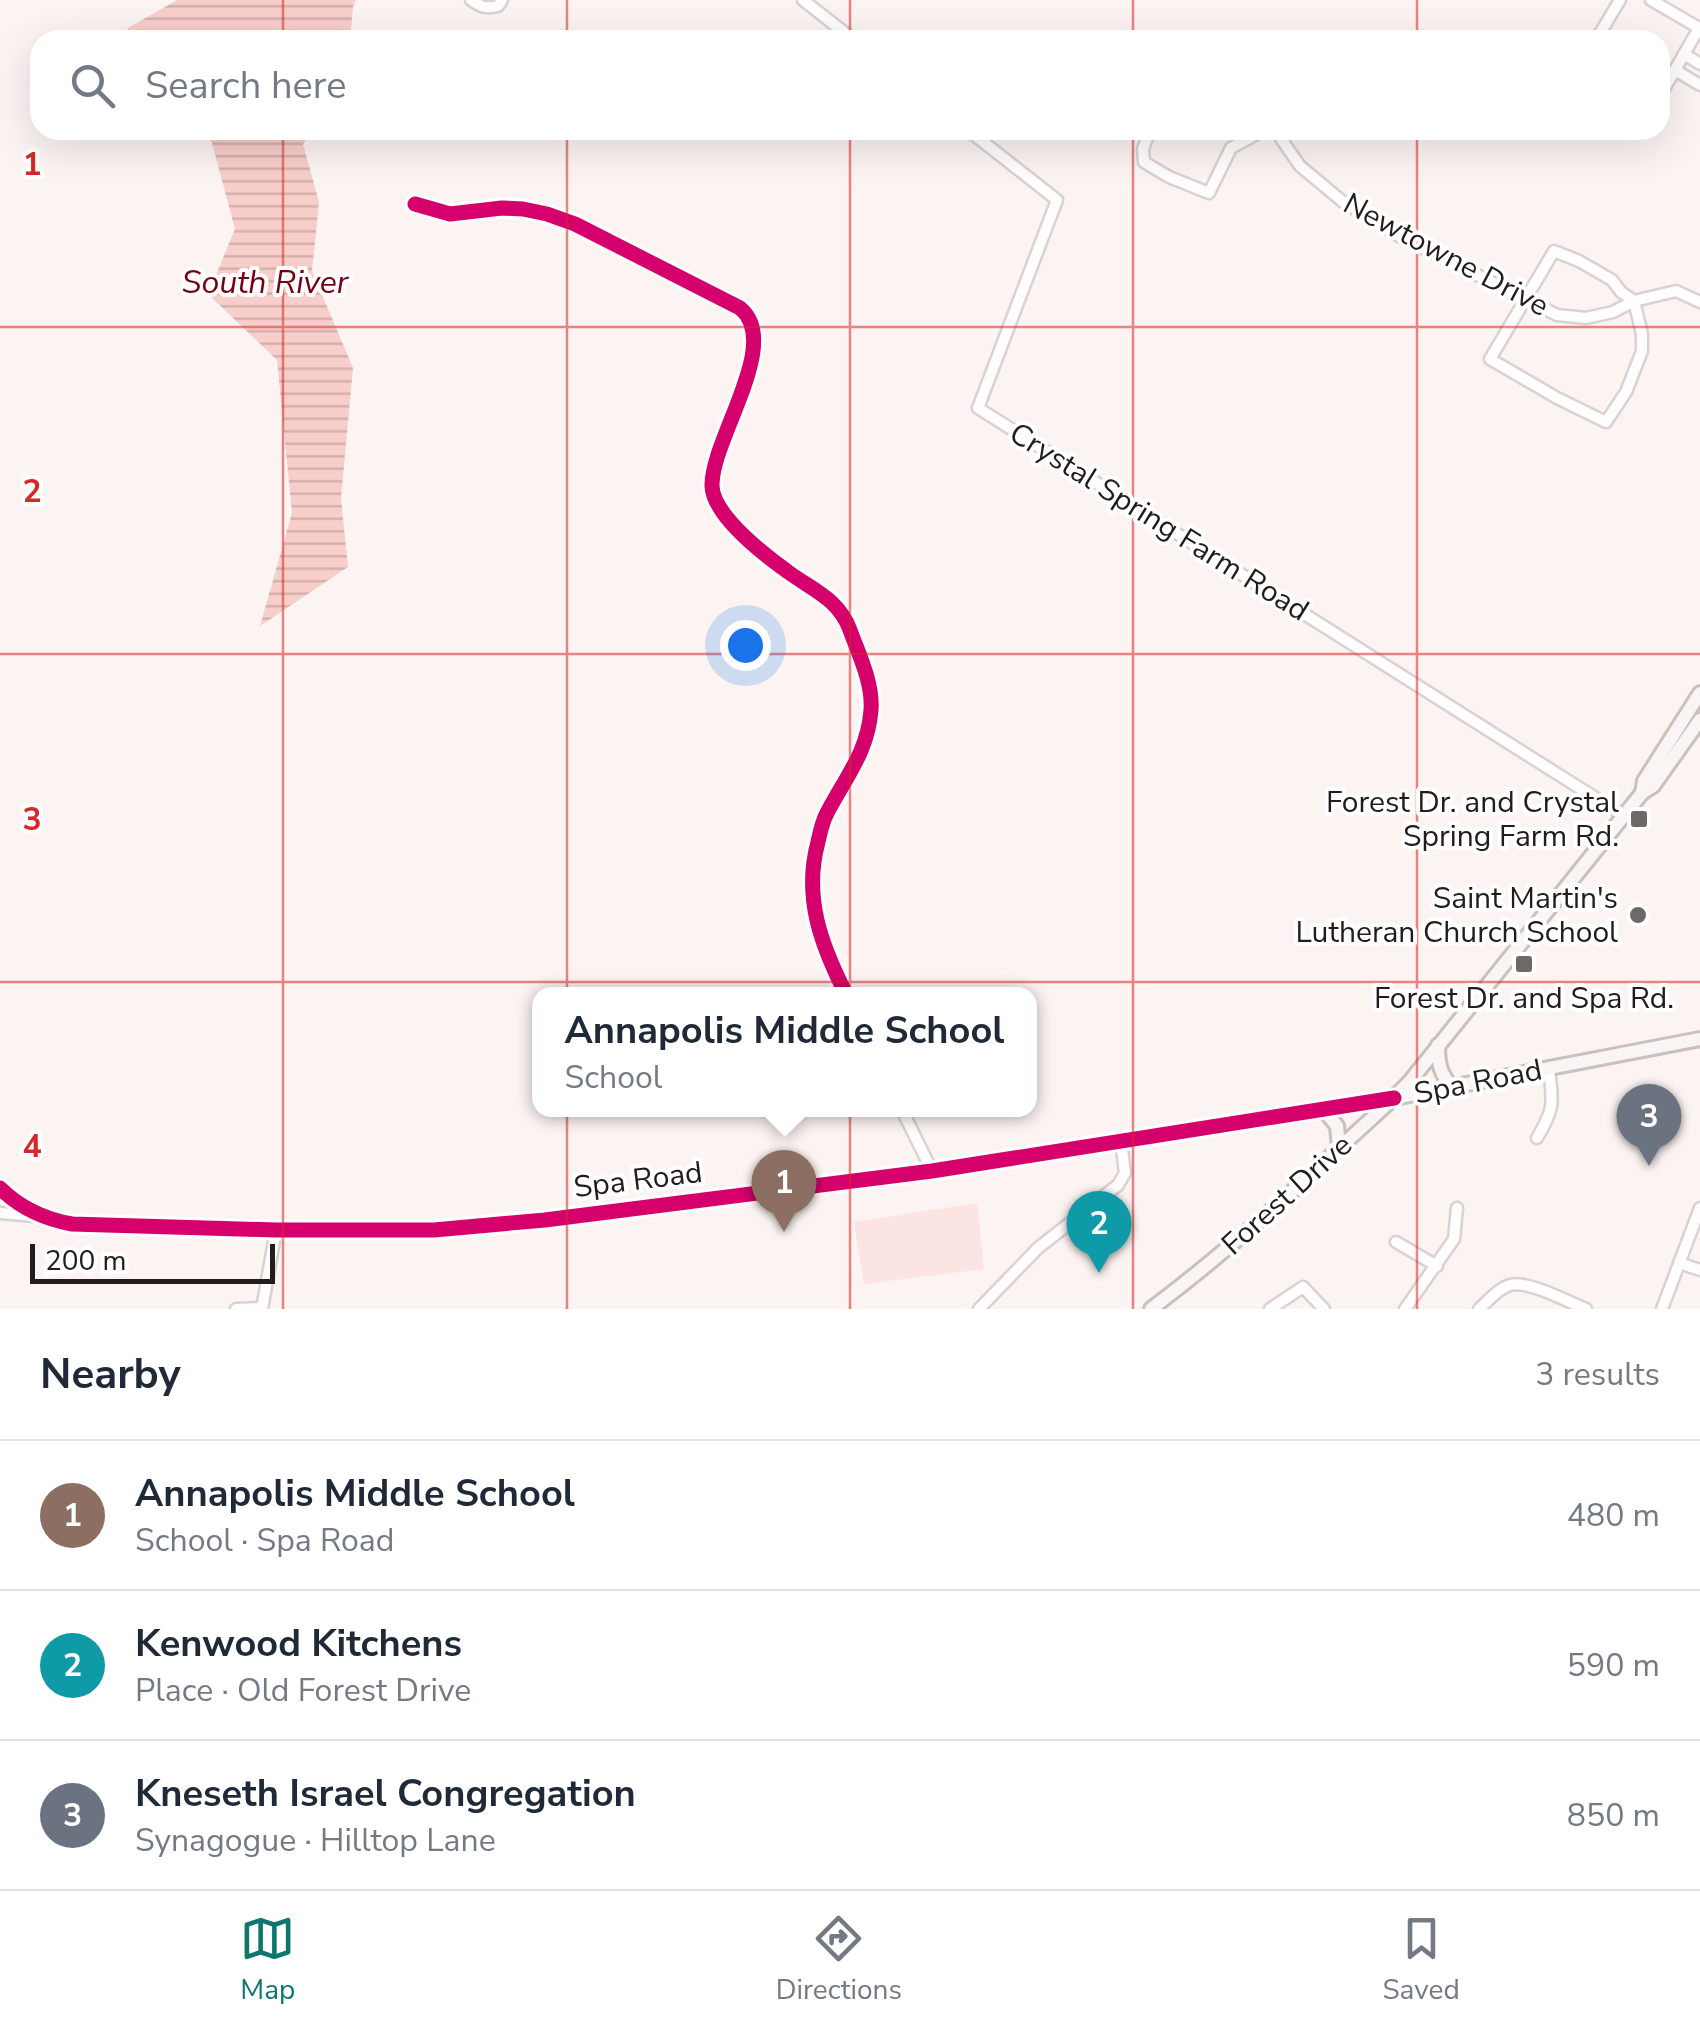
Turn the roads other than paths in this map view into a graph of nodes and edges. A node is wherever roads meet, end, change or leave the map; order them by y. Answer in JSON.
{"nodes":[{"id":1,"x":471,"y":0,"type":"edge"},
{"id":2,"x":502,"y":0,"type":"edge"},
{"id":3,"x":804,"y":0,"type":"edge"},
{"id":4,"x":1620,"y":0,"type":"edge"},
{"id":5,"x":1659,"y":2,"type":"edge"},
{"id":6,"x":842,"y":30,"type":"edge"},
{"id":7,"x":1602,"y":30,"type":"edge"},
{"id":8,"x":1684,"y":54,"type":"junction"},
{"id":9,"x":1700,"y":64,"type":"edge"},
{"id":10,"x":1675,"y":70,"type":"junction"},
{"id":11,"x":1670,"y":79,"type":"edge"},
{"id":12,"x":1700,"y":85,"type":"edge"},
{"id":13,"x":981,"y":140,"type":"edge"},
{"id":14,"x":1146,"y":140,"type":"edge"},
{"id":15,"x":1246,"y":140,"type":"edge"},
{"id":16,"x":1283,"y":140,"type":"edge"},
{"id":17,"x":415,"y":204,"type":"dead end"},
{"id":18,"x":1526,"y":300,"type":"junction"},
{"id":19,"x":1634,"y":302,"type":"junction"},
{"id":20,"x":1700,"y":302,"type":"edge"},
{"id":21,"x":1700,"y":693,"type":"edge"},
{"id":22,"x":1700,"y":720,"type":"edge"},
{"id":23,"x":1642,"y":793,"type":"junction"},
{"id":24,"x":1624,"y":816,"type":"junction"},
{"id":25,"x":843,"y":987,"type":"edge"},
{"id":26,"x":1700,"y":1039,"type":"edge"},
{"id":27,"x":1438,"y":1044,"type":"junction"},
{"id":28,"x":1549,"y":1069,"type":"junction"},
{"id":29,"x":1453,"y":1088,"type":"junction"},
{"id":30,"x":1394,"y":1098,"type":"junction"},
{"id":31,"x":1324,"y":1110,"type":"junction"},
{"id":32,"x":905,"y":1117,"type":"edge"},
{"id":33,"x":1537,"y":1138,"type":"dead end"},
{"id":34,"x":1121,"y":1141,"type":"junction"},
{"id":35,"x":1339,"y":1148,"type":"junction"},
{"id":36,"x":932,"y":1171,"type":"junction"},
{"id":37,"x":0,"y":1188,"type":"edge"},
{"id":38,"x":5,"y":1200,"type":"edge"},
{"id":39,"x":1458,"y":1208,"type":"dead end"},
{"id":40,"x":1700,"y":1208,"type":"edge"},
{"id":41,"x":0,"y":1213,"type":"edge"},
{"id":42,"x":42,"y":1216,"type":"junction"},
{"id":43,"x":276,"y":1230,"type":"junction"},
{"id":44,"x":1396,"y":1242,"type":"dead end"},
{"id":45,"x":1679,"y":1263,"type":"junction"},
{"id":46,"x":1437,"y":1266,"type":"junction"},
{"id":47,"x":1700,"y":1270,"type":"edge"},
{"id":48,"x":236,"y":1309,"type":"edge"},
{"id":49,"x":262,"y":1309,"type":"edge"},
{"id":50,"x":980,"y":1309,"type":"edge"},
{"id":51,"x":1151,"y":1309,"type":"edge"},
{"id":52,"x":1270,"y":1309,"type":"edge"},
{"id":53,"x":1324,"y":1309,"type":"edge"},
{"id":54,"x":1405,"y":1309,"type":"edge"},
{"id":55,"x":1479,"y":1309,"type":"edge"},
{"id":56,"x":1586,"y":1309,"type":"edge"},
{"id":57,"x":1662,"y":1309,"type":"edge"}],
"edges":[{"from":1,"to":2,"type":"street"},
{"from":3,"to":6,"type":"street"},
{"from":4,"to":7,"type":"street"},
{"from":5,"to":8,"type":"street"},
{"from":8,"to":9,"type":"street"},
{"from":8,"to":10,"type":"street"},
{"from":10,"to":11,"type":"street"},
{"from":10,"to":12,"type":"street"},
{"from":13,"to":24,"type":"street","name":"Crystal Spring Farm Road"},
{"from":14,"to":15,"type":"street"},
{"from":16,"to":18,"type":"street","name":"Newtowne Drive"},
{"from":17,"to":25,"type":"street"},
{"from":18,"to":19,"type":"street","name":"Newtowne Drive"},
{"from":18,"to":19,"type":"street"},
{"from":18,"to":19,"type":"street"},
{"from":19,"to":20,"type":"street","name":"Newtowne Drive"},
{"from":21,"to":23,"type":"main road","name":"Forest Drive"},
{"from":22,"to":23,"type":"main road","name":"Forest Drive"},
{"from":23,"to":24,"type":"main road","name":"Forest Drive"},
{"from":24,"to":27,"type":"main road","name":"Forest Drive"},
{"from":26,"to":28,"type":"main road","name":"Spa Road"},
{"from":27,"to":29,"type":"main road"},
{"from":27,"to":30,"type":"main road","name":"Forest Drive"},
{"from":28,"to":29,"type":"main road","name":"Spa Road"},
{"from":28,"to":33,"type":"street"},
{"from":29,"to":30,"type":"main road","name":"Spa Road"},
{"from":30,"to":31,"type":"street","name":"Spa Road"},
{"from":30,"to":35,"type":"main road","name":"Forest Drive"},
{"from":31,"to":34,"type":"street","name":"Spa Road"},
{"from":31,"to":35,"type":"main road"},
{"from":32,"to":36,"type":"street"},
{"from":34,"to":36,"type":"street","name":"Spa Road"},
{"from":34,"to":50,"type":"street"},
{"from":35,"to":51,"type":"main road","name":"Forest Drive"},
{"from":36,"to":43,"type":"street","name":"Spa Road"},
{"from":37,"to":38,"type":"street","name":"Spa Road"},
{"from":38,"to":42,"type":"street","name":"Spa Road"},
{"from":39,"to":46,"type":"street"},
{"from":40,"to":45,"type":"street"},
{"from":41,"to":42,"type":"street"},
{"from":42,"to":43,"type":"street","name":"Spa Road"},
{"from":43,"to":49,"type":"street"},
{"from":44,"to":46,"type":"street"},
{"from":45,"to":47,"type":"street"},
{"from":45,"to":57,"type":"street"},
{"from":46,"to":54,"type":"street"},
{"from":48,"to":49,"type":"street"},
{"from":52,"to":53,"type":"street"},
{"from":55,"to":56,"type":"street"}]}
